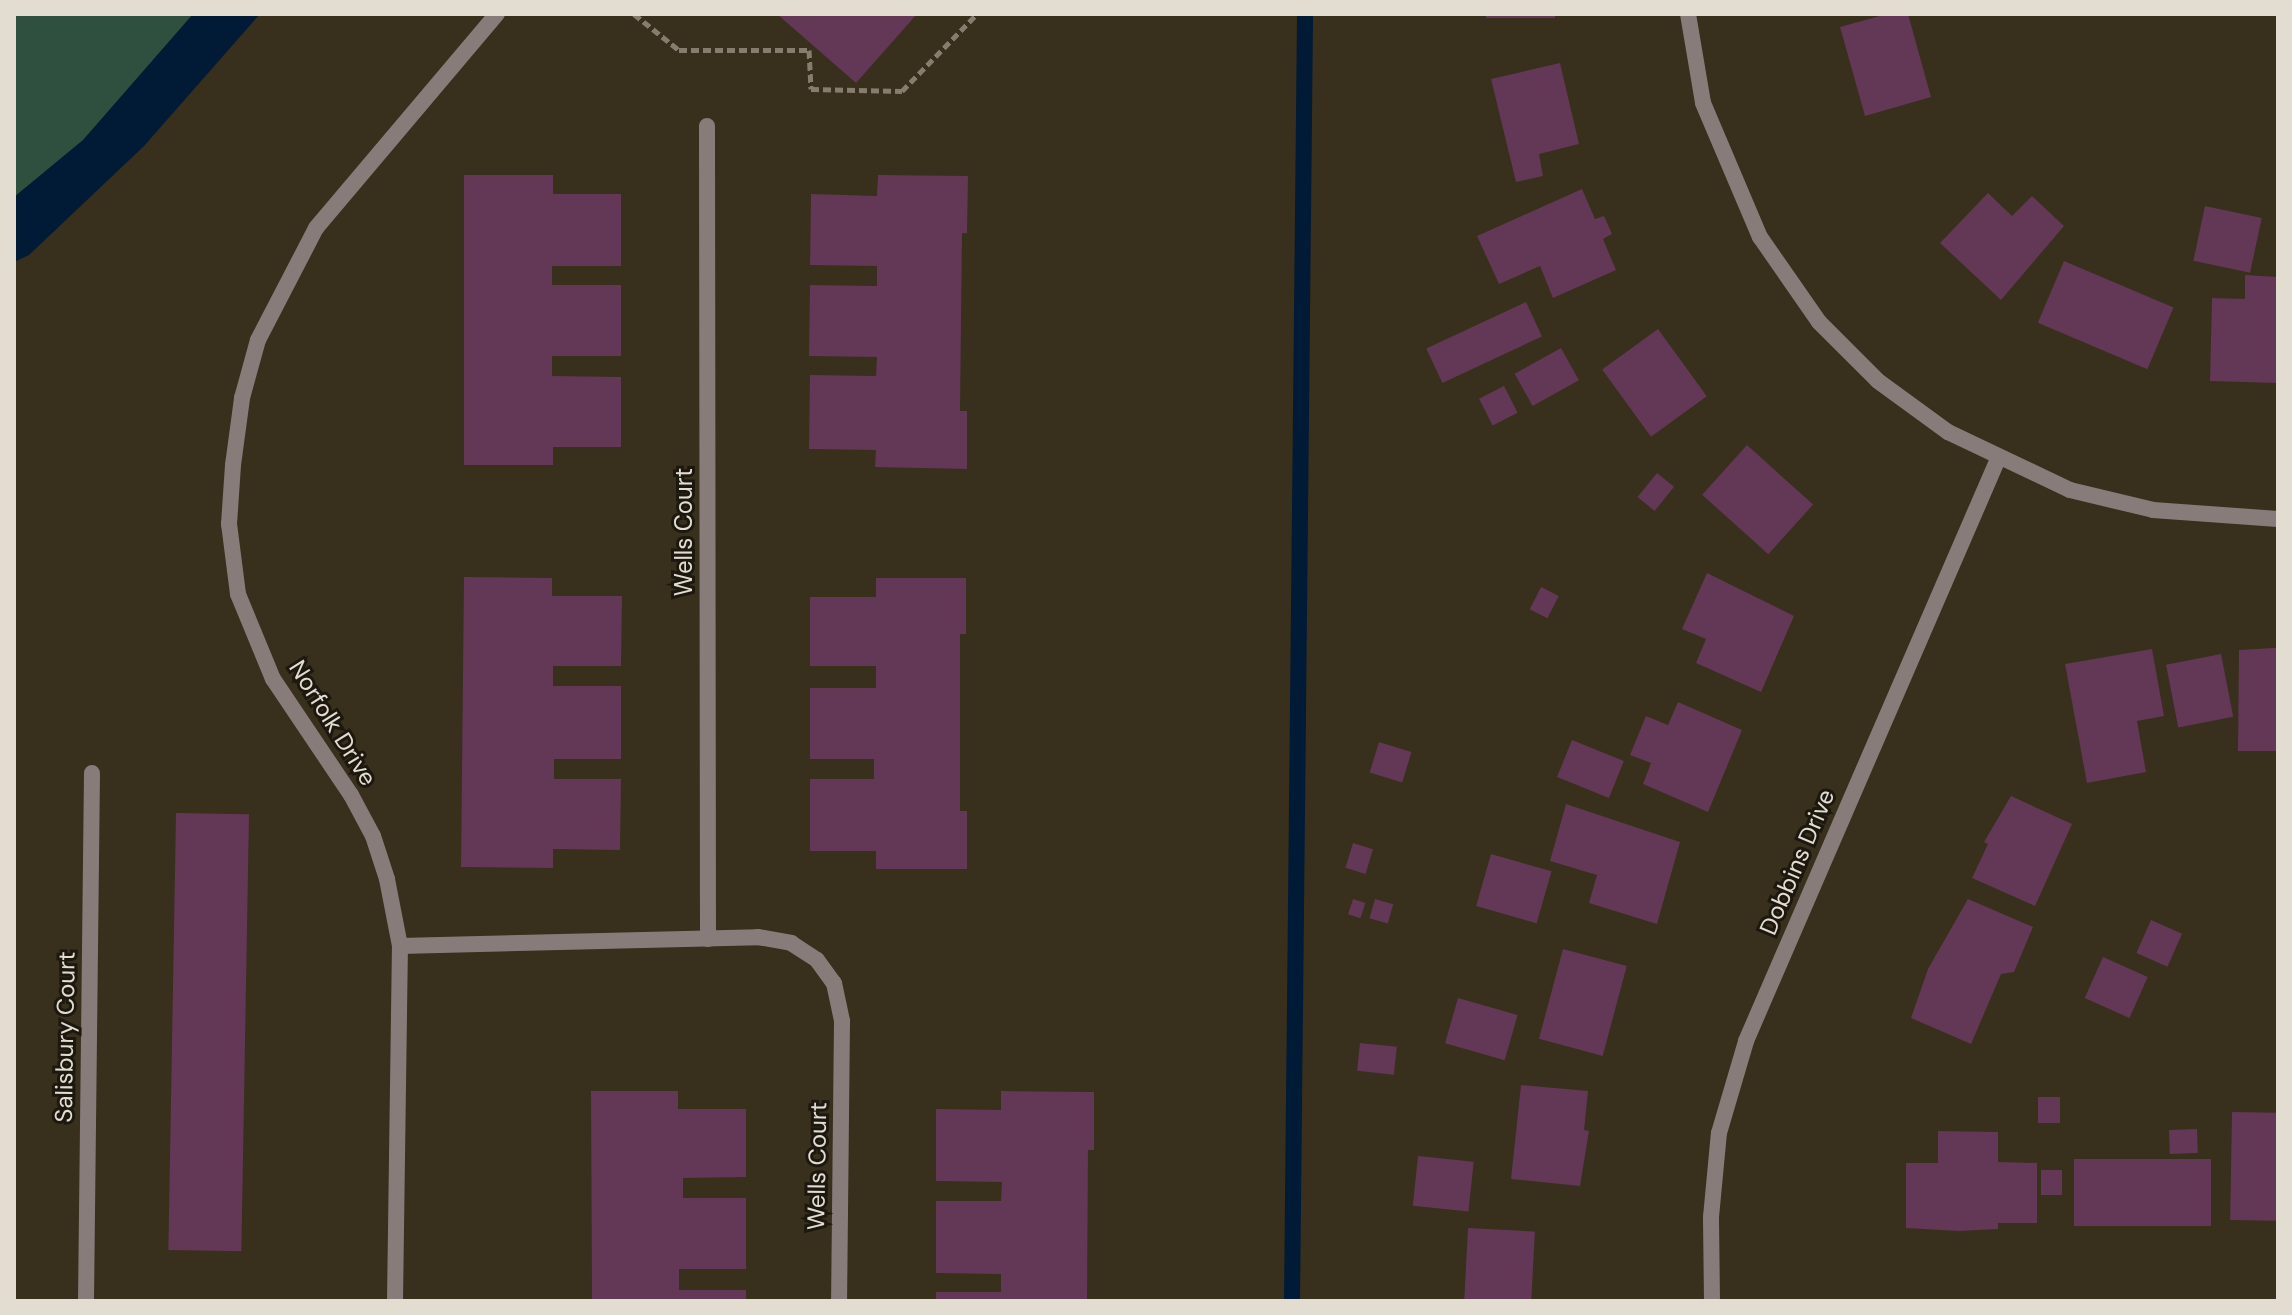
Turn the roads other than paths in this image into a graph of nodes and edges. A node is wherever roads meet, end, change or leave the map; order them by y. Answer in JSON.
{"nodes":[{"id":1,"x":497,"y":14,"type":"edge"},
{"id":2,"x":1688,"y":14,"type":"edge"},
{"id":3,"x":707,"y":126,"type":"dead end"},
{"id":4,"x":1998,"y":459,"type":"junction"},
{"id":5,"x":2278,"y":519,"type":"edge"},
{"id":6,"x":92,"y":773,"type":"dead end"},
{"id":7,"x":708,"y":939,"type":"junction"},
{"id":8,"x":400,"y":946,"type":"junction"},
{"id":9,"x":86,"y":1301,"type":"edge"},
{"id":10,"x":395,"y":1301,"type":"edge"},
{"id":11,"x":839,"y":1301,"type":"edge"},
{"id":12,"x":1712,"y":1301,"type":"edge"}],
"edges":[{"from":1,"to":8,"type":"street","name":"Norfolk Drive"},
{"from":2,"to":4,"type":"street"},
{"from":3,"to":7,"type":"street","name":"Wells Court"},
{"from":4,"to":5,"type":"street"},
{"from":4,"to":12,"type":"street","name":"Dobbins Drive"},
{"from":6,"to":9,"type":"street","name":"Salisbury Court"},
{"from":7,"to":8,"type":"street","name":"Wells Court"},
{"from":7,"to":11,"type":"street","name":"Wells Court"},
{"from":8,"to":10,"type":"street","name":"Norfolk Drive"}]}
